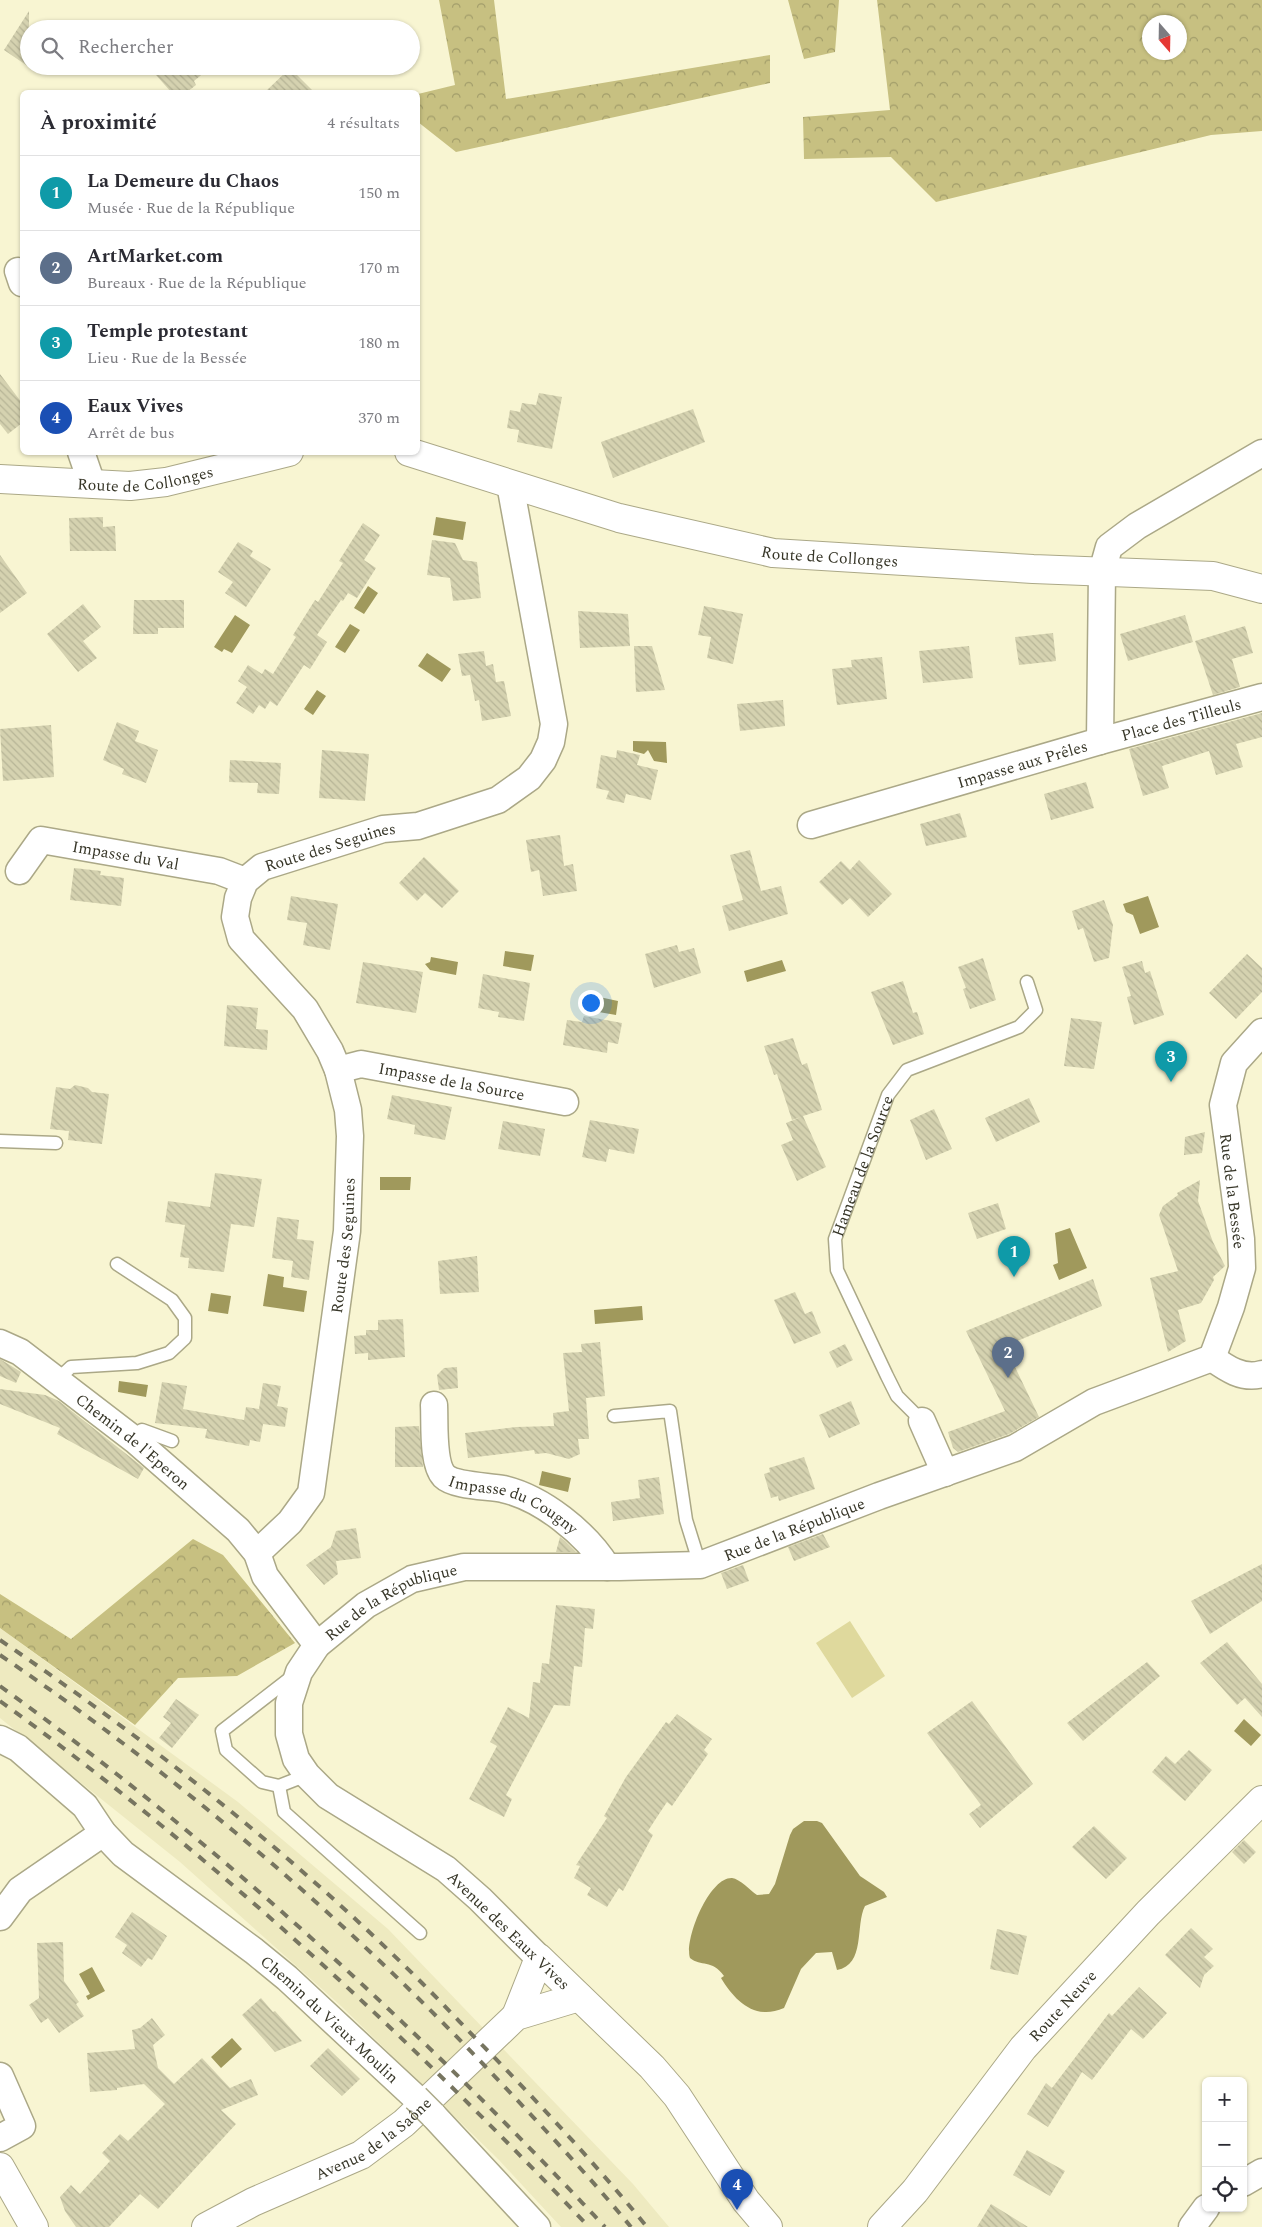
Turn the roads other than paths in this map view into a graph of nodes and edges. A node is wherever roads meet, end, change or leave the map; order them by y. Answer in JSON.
{"nodes":[{"id":1,"x":1262,"y":453,"type":"edge"},
{"id":2,"x":82,"y":455,"type":"edge"},
{"id":3,"x":418,"y":455,"type":"edge"},
{"id":4,"x":260,"y":456,"type":"edge"},
{"id":5,"x":0,"y":479,"type":"edge"},
{"id":6,"x":92,"y":484,"type":"junction"},
{"id":7,"x":510,"y":484,"type":"junction"},
{"id":8,"x":1102,"y":572,"type":"junction"},
{"id":9,"x":1262,"y":589,"type":"edge"},
{"id":10,"x":1262,"y":697,"type":"edge"},
{"id":11,"x":1100,"y":741,"type":"junction"},
{"id":12,"x":811,"y":825,"type":"dead end"},
{"id":13,"x":19,"y":871,"type":"dead end"},
{"id":14,"x":245,"y":881,"type":"junction"},
{"id":15,"x":1027,"y":982,"type":"dead end"},
{"id":16,"x":1262,"y":1032,"type":"edge"},
{"id":17,"x":338,"y":1070,"type":"junction"},
{"id":18,"x":565,"y":1102,"type":"dead end"},
{"id":19,"x":0,"y":1141,"type":"edge"},
{"id":20,"x":56,"y":1142,"type":"dead end"},
{"id":21,"x":1252,"y":1236,"type":"edge"},
{"id":22,"x":117,"y":1264,"type":"dead end"},
{"id":23,"x":0,"y":1343,"type":"edge"},
{"id":24,"x":1212,"y":1358,"type":"junction"},
{"id":25,"x":1262,"y":1374,"type":"edge"},
{"id":26,"x":57,"y":1380,"type":"junction"},
{"id":27,"x":434,"y":1405,"type":"dead end"},
{"id":28,"x":614,"y":1416,"type":"dead end"},
{"id":29,"x":922,"y":1421,"type":"joint"},
{"id":30,"x":130,"y":1437,"type":"junction"},
{"id":31,"x":172,"y":1441,"type":"dead end"},
{"id":32,"x":946,"y":1473,"type":"junction"},
{"id":33,"x":257,"y":1553,"type":"junction"},
{"id":34,"x":700,"y":1565,"type":"junction"},
{"id":35,"x":607,"y":1567,"type":"junction"},
{"id":36,"x":317,"y":1645,"type":"junction"},
{"id":37,"x":299,"y":1672,"type":"junction"},
{"id":38,"x":0,"y":1738,"type":"edge"},
{"id":39,"x":307,"y":1775,"type":"junction"},
{"id":40,"x":279,"y":1786,"type":"junction"},
{"id":41,"x":1262,"y":1800,"type":"edge"},
{"id":42,"x":103,"y":1833,"type":"junction"},
{"id":43,"x":0,"y":1917,"type":"edge"},
{"id":44,"x":420,"y":1933,"type":"dead end"},
{"id":45,"x":539,"y":1958,"type":"junction"},
{"id":46,"x":579,"y":1997,"type":"junction"},
{"id":47,"x":516,"y":2016,"type":"junction"},
{"id":48,"x":0,"y":2076,"type":"edge"},
{"id":49,"x":0,"y":2138,"type":"edge"},
{"id":50,"x":0,"y":2167,"type":"edge"},
{"id":51,"x":1262,"y":2172,"type":"edge"},
{"id":52,"x":1247,"y":2181,"type":"edge"},
{"id":53,"x":1203,"y":2212,"type":"edge"},
{"id":54,"x":34,"y":2227,"type":"edge"},
{"id":55,"x":206,"y":2227,"type":"edge"},
{"id":56,"x":537,"y":2227,"type":"edge"},
{"id":57,"x":768,"y":2227,"type":"edge"},
{"id":58,"x":882,"y":2227,"type":"edge"},
{"id":59,"x":1192,"y":2227,"type":"edge"}],
"edges":[{"from":1,"to":8,"type":"street","name":"Impasse aux Prêles"},
{"from":2,"to":6,"type":"street"},
{"from":3,"to":7,"type":"main road","name":"Route de Collonges"},
{"from":4,"to":6,"type":"main road","name":"Route de Collonges"},
{"from":5,"to":6,"type":"main road","name":"Route de Collonges"},
{"from":7,"to":8,"type":"main road","name":"Route de Collonges"},
{"from":7,"to":14,"type":"street","name":"Route des Seguines"},
{"from":8,"to":9,"type":"main road","name":"Route de Collonges"},
{"from":8,"to":11,"type":"street","name":"Impasse aux Prêles"},
{"from":10,"to":11,"type":"street","name":"Place des Tilleuls"},
{"from":11,"to":12,"type":"street","name":"Impasse aux Prêles"},
{"from":13,"to":14,"type":"street","name":"Impasse du Val"},
{"from":14,"to":17,"type":"street","name":"Route des Seguines"},
{"from":15,"to":29,"type":"lane","name":"Hameau de la Source"},
{"from":16,"to":21,"type":"street","name":"Rue de la Bessée"},
{"from":17,"to":18,"type":"street","name":"Impasse de la Source"},
{"from":17,"to":33,"type":"street","name":"Route des Seguines"},
{"from":19,"to":20,"type":"lane"},
{"from":21,"to":24,"type":"street","name":"Rue de la Bessée"},
{"from":22,"to":26,"type":"lane"},
{"from":23,"to":26,"type":"street","name":"Chemin de l'Eperon"},
{"from":24,"to":25,"type":"street"},
{"from":24,"to":32,"type":"street","name":"Rue de la République"},
{"from":26,"to":30,"type":"street","name":"Chemin de l'Eperon"},
{"from":27,"to":35,"type":"street","name":"Impasse du Cougny"},
{"from":28,"to":34,"type":"lane"},
{"from":29,"to":32,"type":"street","name":"Hameau de la Source"},
{"from":30,"to":31,"type":"lane"},
{"from":30,"to":33,"type":"street","name":"Chemin de l'Eperon"},
{"from":32,"to":34,"type":"street","name":"Rue de la République"},
{"from":33,"to":36,"type":"street"},
{"from":34,"to":35,"type":"street","name":"Rue de la République"},
{"from":35,"to":36,"type":"street","name":"Rue de la République"},
{"from":36,"to":37,"type":"street","name":"Avenue des Eaux Vives"},
{"from":37,"to":39,"type":"street","name":"Avenue des Eaux Vives"},
{"from":37,"to":40,"type":"lane"},
{"from":38,"to":42,"type":"street","name":"Chemin du Vieux Moulin"},
{"from":39,"to":40,"type":"lane"},
{"from":39,"to":45,"type":"street","name":"Avenue des Eaux Vives"},
{"from":40,"to":44,"type":"lane"},
{"from":41,"to":58,"type":"main road","name":"Route Neuve"},
{"from":42,"to":43,"type":"street"},
{"from":42,"to":56,"type":"street","name":"Chemin du Vieux Moulin"},
{"from":45,"to":46,"type":"main road","name":"Avenue des Eaux Vives"},
{"from":45,"to":47,"type":"main road","name":"Avenue de la Saône"},
{"from":46,"to":47,"type":"main road","name":"Avenue de la Saône"},
{"from":46,"to":57,"type":"main road","name":"Avenue des Eaux Vives"},
{"from":47,"to":55,"type":"main road","name":"Avenue de la Saône"},
{"from":48,"to":49,"type":"street"},
{"from":50,"to":54,"type":"main road"},
{"from":51,"to":52,"type":"street"},
{"from":53,"to":59,"type":"street"}]}
